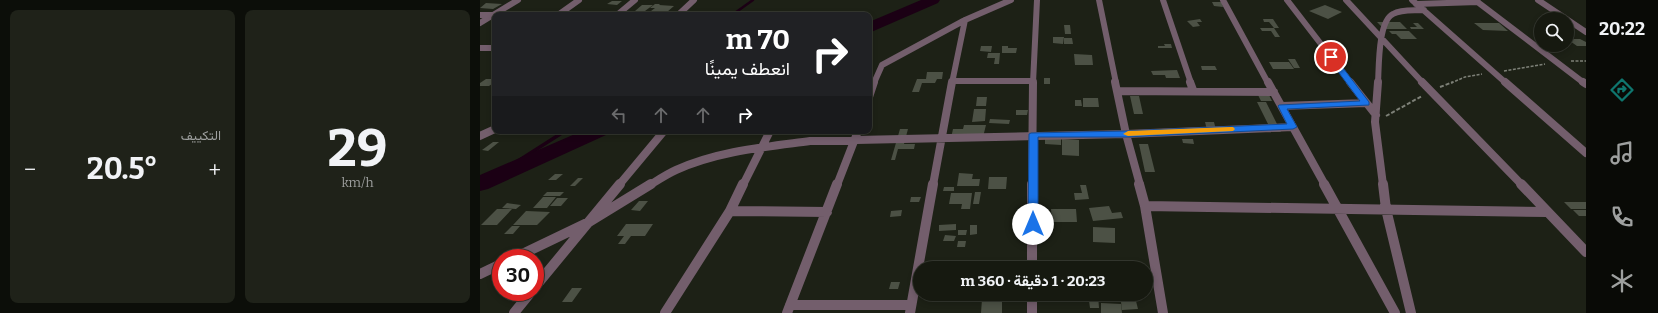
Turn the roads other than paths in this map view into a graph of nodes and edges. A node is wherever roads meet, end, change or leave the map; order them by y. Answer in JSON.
{"nodes":[{"id":1,"x":518,"y":0,"type":"edge"},
{"id":2,"x":579,"y":0,"type":"edge"},
{"id":3,"x":635,"y":0,"type":"edge"},
{"id":4,"x":694,"y":0,"type":"edge"},
{"id":5,"x":1011,"y":0,"type":"edge"},
{"id":6,"x":1037,"y":0,"type":"edge"},
{"id":7,"x":1099,"y":0,"type":"edge"},
{"id":8,"x":1163,"y":0,"type":"edge"},
{"id":9,"x":1223,"y":0,"type":"edge"},
{"id":10,"x":1287,"y":0,"type":"edge"},
{"id":11,"x":1346,"y":0,"type":"edge"},
{"id":12,"x":1538,"y":0,"type":"edge"},
{"id":13,"x":1476,"y":1,"type":"edge"},
{"id":14,"x":1414,"y":2,"type":"edge"},
{"id":15,"x":1424,"y":10,"type":"junction"},
{"id":16,"x":499,"y":12,"type":"edge"},
{"id":17,"x":562,"y":12,"type":"edge"},
{"id":18,"x":621,"y":12,"type":"edge"},
{"id":19,"x":681,"y":12,"type":"edge"},
{"id":20,"x":480,"y":15,"type":"edge"},
{"id":21,"x":492,"y":15,"type":"edge"},
{"id":22,"x":492,"y":16,"type":"edge"},
{"id":23,"x":965,"y":20,"type":"junction"},
{"id":24,"x":480,"y":23,"type":"edge"},
{"id":25,"x":1586,"y":32,"type":"edge"},
{"id":26,"x":1383,"y":40,"type":"junction"},
{"id":27,"x":480,"y":48,"type":"edge"},
{"id":28,"x":492,"y":48,"type":"edge"},
{"id":29,"x":953,"y":81,"type":"junction"},
{"id":30,"x":1033,"y":81,"type":"junction"},
{"id":31,"x":1586,"y":84,"type":"edge"},
{"id":32,"x":872,"y":88,"type":"edge"},
{"id":33,"x":1193,"y":90,"type":"junction"},
{"id":34,"x":1118,"y":91,"type":"junction"},
{"id":35,"x":1274,"y":92,"type":"junction"},
{"id":36,"x":1366,"y":103,"type":"junction"},
{"id":37,"x":1282,"y":106,"type":"junction"},
{"id":38,"x":1375,"y":118,"type":"junction"},
{"id":39,"x":1293,"y":127,"type":"junction"},
{"id":40,"x":492,"y":130,"type":"edge"},
{"id":41,"x":662,"y":134,"type":"edge"},
{"id":42,"x":769,"y":134,"type":"edge"},
{"id":43,"x":1034,"y":134,"type":"junction"},
{"id":44,"x":1126,"y":134,"type":"junction"},
{"id":45,"x":857,"y":135,"type":"edge"},
{"id":46,"x":480,"y":136,"type":"edge"},
{"id":47,"x":941,"y":137,"type":"junction"},
{"id":48,"x":763,"y":147,"type":"junction"},
{"id":49,"x":1586,"y":153,"type":"edge"},
{"id":50,"x":1145,"y":206,"type":"junction"},
{"id":51,"x":1338,"y":209,"type":"junction"},
{"id":52,"x":1386,"y":210,"type":"junction"},
{"id":53,"x":730,"y":211,"type":"junction"},
{"id":54,"x":827,"y":212,"type":"junction"},
{"id":55,"x":1547,"y":212,"type":"junction"},
{"id":56,"x":589,"y":222,"type":"junction"},
{"id":57,"x":533,"y":249,"type":"edge"},
{"id":58,"x":1586,"y":252,"type":"edge"},
{"id":59,"x":1032,"y":261,"type":"edge"},
{"id":60,"x":492,"y":268,"type":"edge"},
{"id":61,"x":480,"y":274,"type":"edge"},
{"id":62,"x":544,"y":276,"type":"edge"},
{"id":63,"x":524,"y":301,"type":"edge"},
{"id":64,"x":1032,"y":301,"type":"edge"},
{"id":65,"x":788,"y":309,"type":"edge"},
{"id":66,"x":911,"y":309,"type":"edge"},
{"id":67,"x":514,"y":313,"type":"edge"},
{"id":68,"x":665,"y":313,"type":"edge"},
{"id":69,"x":1032,"y":313,"type":"edge"},
{"id":70,"x":1163,"y":313,"type":"edge"},
{"id":71,"x":1395,"y":313,"type":"edge"},
{"id":72,"x":1411,"y":313,"type":"edge"}],
"edges":[{"from":1,"to":16,"type":"street"},
{"from":2,"to":17,"type":"street"},
{"from":3,"to":18,"type":"street"},
{"from":4,"to":19,"type":"street"},
{"from":5,"to":23,"type":"street"},
{"from":6,"to":30,"type":"street"},
{"from":7,"to":34,"type":"street"},
{"from":8,"to":33,"type":"street"},
{"from":9,"to":35,"type":"street"},
{"from":10,"to":36,"type":"street"},
{"from":11,"to":26,"type":"street"},
{"from":12,"to":25,"type":"street"},
{"from":13,"to":14,"type":"street"},
{"from":13,"to":31,"type":"street"},
{"from":14,"to":15,"type":"street"},
{"from":15,"to":26,"type":"street"},
{"from":15,"to":49,"type":"street"},
{"from":20,"to":21,"type":"street"},
{"from":22,"to":24,"type":"street"},
{"from":23,"to":29,"type":"street"},
{"from":23,"to":32,"type":"street"},
{"from":26,"to":38,"type":"street"},
{"from":26,"to":55,"type":"street"},
{"from":27,"to":28,"type":"street"},
{"from":29,"to":30,"type":"street"},
{"from":29,"to":47,"type":"street"},
{"from":30,"to":43,"type":"street"},
{"from":33,"to":34,"type":"street"},
{"from":33,"to":35,"type":"street"},
{"from":34,"to":44,"type":"street"},
{"from":35,"to":37,"type":"street"},
{"from":36,"to":37,"type":"street"},
{"from":36,"to":38,"type":"street"},
{"from":37,"to":39,"type":"street"},
{"from":38,"to":52,"type":"street"},
{"from":39,"to":44,"type":"street"},
{"from":39,"to":51,"type":"street"},
{"from":40,"to":46,"type":"street"},
{"from":41,"to":56,"type":"street"},
{"from":42,"to":48,"type":"street"},
{"from":43,"to":44,"type":"street"},
{"from":43,"to":47,"type":"street"},
{"from":43,"to":59,"type":"street"},
{"from":44,"to":50,"type":"street"},
{"from":45,"to":47,"type":"street"},
{"from":45,"to":48,"type":"street"},
{"from":45,"to":54,"type":"street"},
{"from":47,"to":66,"type":"street"},
{"from":48,"to":53,"type":"street"},
{"from":48,"to":56,"type":"street"},
{"from":50,"to":51,"type":"street"},
{"from":50,"to":70,"type":"street"},
{"from":51,"to":52,"type":"street"},
{"from":51,"to":71,"type":"street"},
{"from":52,"to":55,"type":"street"},
{"from":52,"to":72,"type":"street"},
{"from":53,"to":54,"type":"street"},
{"from":53,"to":68,"type":"street"},
{"from":54,"to":65,"type":"street"},
{"from":55,"to":58,"type":"street"},
{"from":56,"to":57,"type":"street"},
{"from":56,"to":62,"type":"street"},
{"from":60,"to":61,"type":"street"},
{"from":63,"to":67,"type":"street"},
{"from":64,"to":69,"type":"street"},
{"from":65,"to":66,"type":"street"}]}
